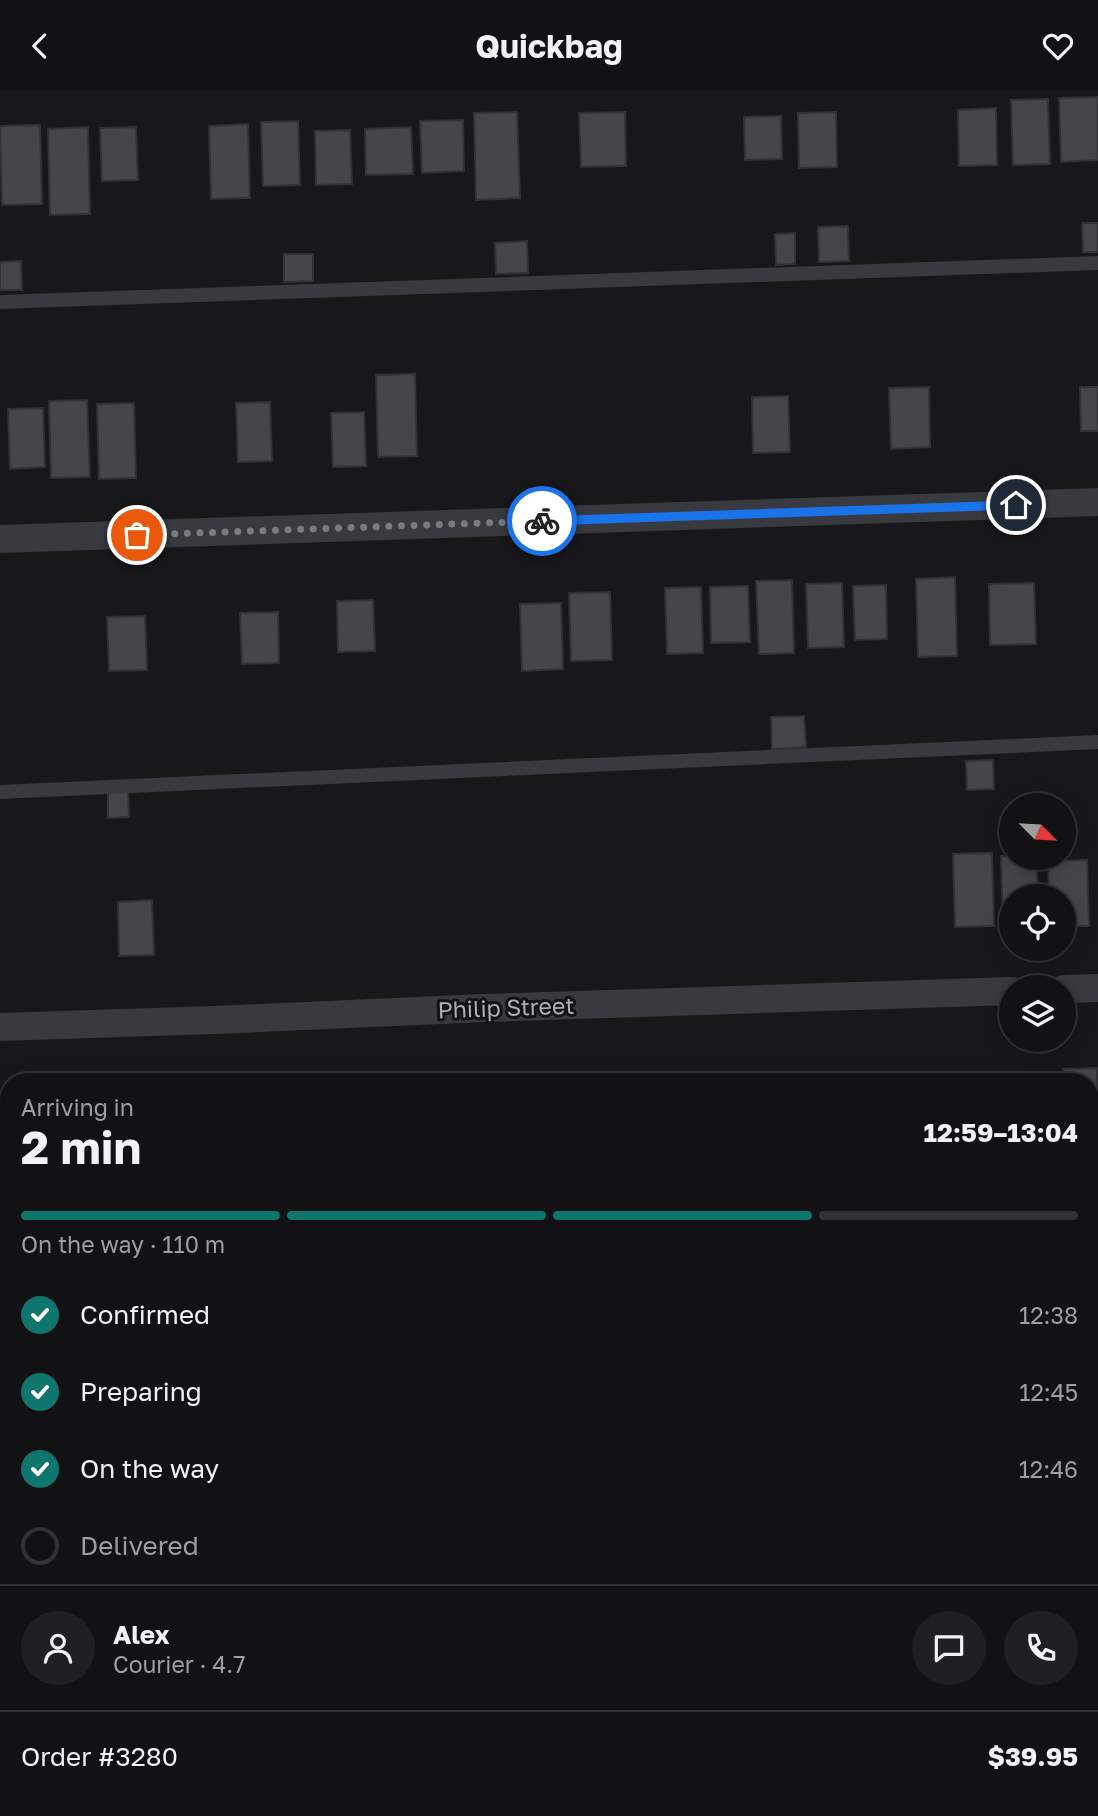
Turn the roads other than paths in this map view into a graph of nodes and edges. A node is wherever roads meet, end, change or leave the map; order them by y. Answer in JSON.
{"nodes":[{"id":1,"x":1098,"y":263,"type":"edge"},
{"id":2,"x":0,"y":302,"type":"edge"},
{"id":3,"x":1098,"y":502,"type":"edge"},
{"id":4,"x":0,"y":540,"type":"edge"},
{"id":5,"x":1098,"y":742,"type":"edge"},
{"id":6,"x":0,"y":792,"type":"edge"},
{"id":7,"x":1098,"y":988,"type":"edge"},
{"id":8,"x":1076,"y":989,"type":"edge"},
{"id":9,"x":999,"y":991,"type":"edge"},
{"id":10,"x":0,"y":1027,"type":"edge"}],
"edges":[{"from":1,"to":2,"type":"lane"},
{"from":3,"to":4,"type":"street"},
{"from":5,"to":6,"type":"lane"},
{"from":7,"to":8,"type":"street"},
{"from":9,"to":10,"type":"street","name":"Philip Street"}]}
